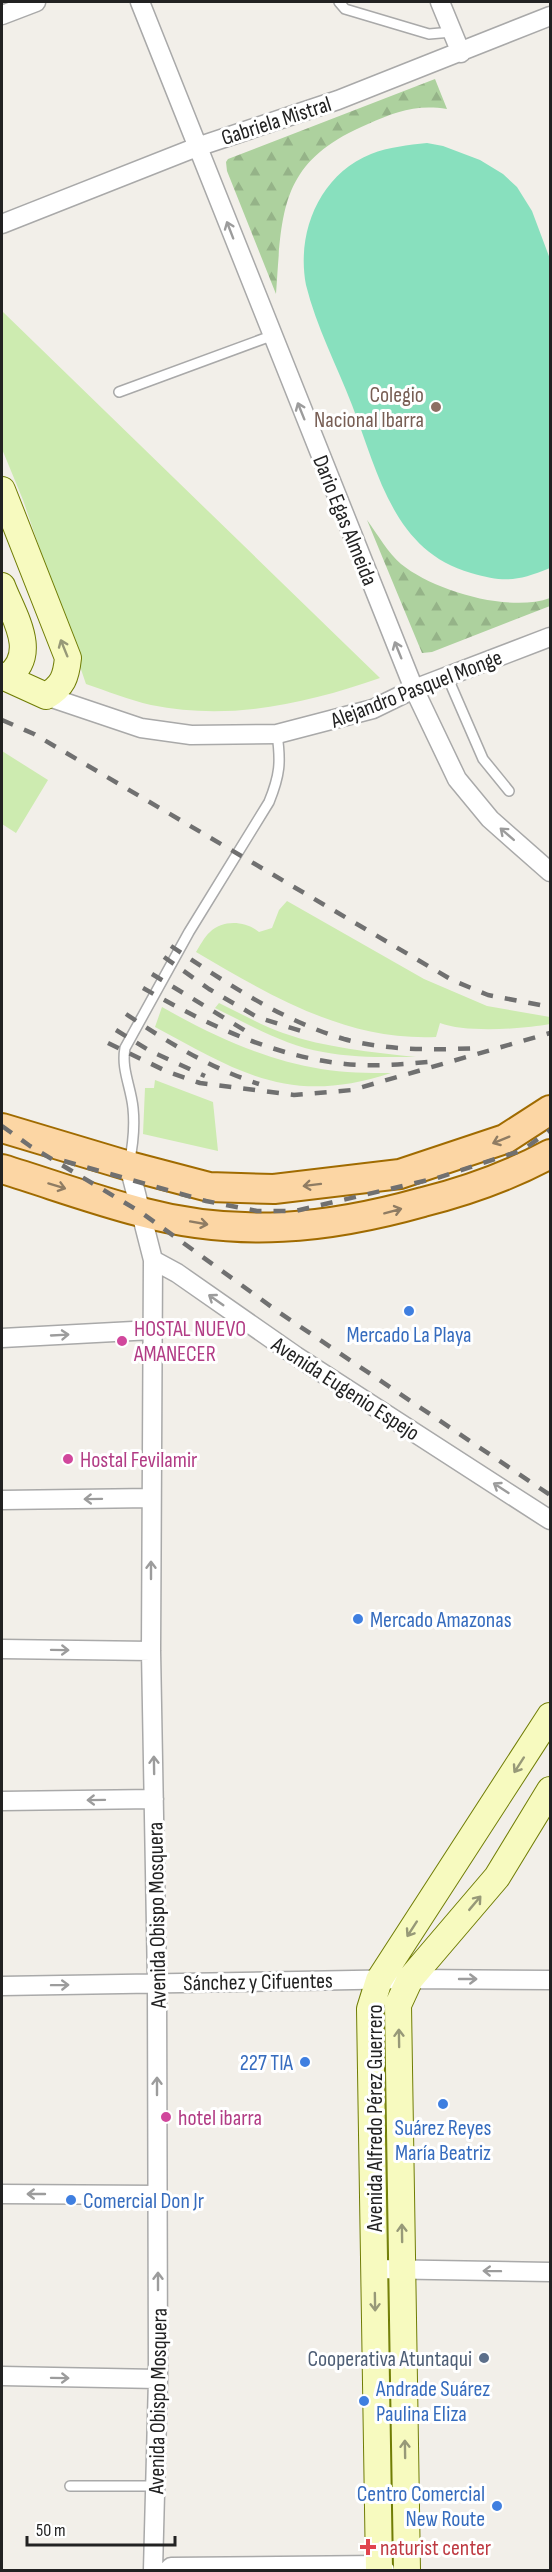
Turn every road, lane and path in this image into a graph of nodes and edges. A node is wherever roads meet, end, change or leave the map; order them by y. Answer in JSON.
{"nodes":[{"id":1,"x":36,"y":2,"type":"edge"},
{"id":2,"x":140,"y":2,"type":"edge"},
{"id":3,"x":339,"y":2,"type":"edge"},
{"id":4,"x":440,"y":2,"type":"edge"},
{"id":5,"x":2,"y":15,"type":"edge"},
{"id":6,"x":550,"y":16,"type":"edge"},
{"id":7,"x":452,"y":32,"type":"junction"},
{"id":8,"x":461,"y":53,"type":"junction"},
{"id":9,"x":197,"y":147,"type":"junction"},
{"id":10,"x":2,"y":224,"type":"edge"},
{"id":11,"x":271,"y":336,"type":"junction"},
{"id":12,"x":119,"y":392,"type":"dead end"},
{"id":13,"x":2,"y":490,"type":"edge"},
{"id":14,"x":2,"y":586,"type":"edge"},
{"id":15,"x":550,"y":637,"type":"edge"},
{"id":16,"x":447,"y":676,"type":"junction"},
{"id":17,"x":4,"y":677,"type":"edge"},
{"id":18,"x":414,"y":689,"type":"junction"},
{"id":19,"x":46,"y":696,"type":"junction"},
{"id":20,"x":277,"y":734,"type":"junction"},
{"id":21,"x":509,"y":791,"type":"dead end"},
{"id":22,"x":550,"y":872,"type":"edge"},
{"id":23,"x":550,"y":1110,"type":"edge"},
{"id":24,"x":2,"y":1128,"type":"edge"},
{"id":25,"x":550,"y":1154,"type":"edge"},
{"id":26,"x":129,"y":1166,"type":"junction"},
{"id":27,"x":2,"y":1169,"type":"edge"},
{"id":28,"x":142,"y":1213,"type":"junction"},
{"id":29,"x":153,"y":1260,"type":"junction"},
{"id":30,"x":152,"y":1330,"type":"junction"},
{"id":31,"x":2,"y":1338,"type":"edge"},
{"id":32,"x":151,"y":1498,"type":"junction"},
{"id":33,"x":2,"y":1500,"type":"edge"},
{"id":34,"x":550,"y":1520,"type":"edge"},
{"id":35,"x":2,"y":1649,"type":"edge"},
{"id":36,"x":151,"y":1651,"type":"junction"},
{"id":37,"x":550,"y":1716,"type":"edge"},
{"id":38,"x":550,"y":1790,"type":"edge"},
{"id":39,"x":154,"y":1799,"type":"junction"},
{"id":40,"x":2,"y":1801,"type":"edge"},
{"id":41,"x":410,"y":1979,"type":"junction"},
{"id":42,"x":379,"y":1980,"type":"junction"},
{"id":43,"x":550,"y":1980,"type":"edge"},
{"id":44,"x":157,"y":1982,"type":"junction"},
{"id":45,"x":2,"y":1986,"type":"edge"},
{"id":46,"x":2,"y":2194,"type":"edge"},
{"id":47,"x":158,"y":2194,"type":"junction"},
{"id":48,"x":374,"y":2269,"type":"junction"},
{"id":49,"x":403,"y":2269,"type":"junction"},
{"id":50,"x":550,"y":2271,"type":"edge"},
{"id":51,"x":2,"y":2376,"type":"edge"},
{"id":52,"x":158,"y":2379,"type":"junction"},
{"id":53,"x":70,"y":2486,"type":"dead end"},
{"id":54,"x":157,"y":2486,"type":"junction"},
{"id":55,"x":381,"y":2569,"type":"edge"},
{"id":56,"x":153,"y":2571,"type":"edge"},
{"id":57,"x":168,"y":2571,"type":"edge"},
{"id":58,"x":407,"y":2571,"type":"edge"}],
"edges":[{"from":1,"to":5,"type":"street"},
{"from":2,"to":9,"type":"street","name":"Dario Egas Almeida"},
{"from":3,"to":7,"type":"lane"},
{"from":4,"to":7,"type":"street"},
{"from":6,"to":8,"type":"street","name":"Gabriela Mistral"},
{"from":7,"to":8,"type":"street"},
{"from":8,"to":9,"type":"street","name":"Gabriela Mistral"},
{"from":9,"to":10,"type":"street","name":"Gabriela Mistral"},
{"from":11,"to":9,"type":"street","name":"Dario Egas Almeida","one_way":true},
{"from":11,"to":12,"type":"lane"},
{"from":18,"to":11,"type":"street","name":"Dario Egas Almeida","one_way":true},
{"from":19,"to":13,"type":"street","one_way":true},
{"from":14,"to":17,"type":"street"},
{"from":15,"to":16,"type":"street","name":"Alejandro Pasquel Monge"},
{"from":16,"to":18,"type":"street","name":"Alejandro Pasquel Monge"},
{"from":16,"to":21,"type":"lane"},
{"from":17,"to":19,"type":"street","name":"Alejandro Pasquel Monge"},
{"from":18,"to":20,"type":"street","name":"Alejandro Pasquel Monge"},
{"from":22,"to":18,"type":"street","name":"Dario Egas Almeida","one_way":true},
{"from":19,"to":20,"type":"street","name":"Alejandro Pasquel Monge"},
{"from":20,"to":26,"type":"lane"},
{"from":23,"to":26,"type":"main road","one_way":true},
{"from":24,"to":26,"type":"main road"},
{"from":28,"to":25,"type":"main road","one_way":true},
{"from":26,"to":28,"type":"street"},
{"from":27,"to":28,"type":"main road","one_way":true},
{"from":28,"to":29,"type":"street"},
{"from":29,"to":30,"type":"street","name":"Avenida Obispo Mosquera"},
{"from":34,"to":29,"type":"street","name":"Avenida Eugenio Espejo","one_way":true},
{"from":31,"to":30,"type":"street","one_way":true},
{"from":30,"to":32,"type":"street","name":"Avenida Obispo Mosquera"},
{"from":32,"to":33,"type":"street","one_way":true},
{"from":36,"to":32,"type":"street","name":"Avenida Obispo Mosquera","one_way":true},
{"from":35,"to":36,"type":"street","one_way":true},
{"from":39,"to":36,"type":"street","name":"Avenida Obispo Mosquera","one_way":true},
{"from":37,"to":42,"type":"street","name":"Avenida Alfredo Pérez Guerrero","one_way":true},
{"from":41,"to":38,"type":"street","name":"Avenida Alfredo Pérez Guerrero","one_way":true},
{"from":39,"to":40,"type":"street","one_way":true},
{"from":39,"to":44,"type":"street","name":"Avenida Obispo Mosquera"},
{"from":41,"to":42,"type":"street","name":"Sánchez y Cifuentes"},
{"from":41,"to":43,"type":"street","name":"Sánchez y Cifuentes","one_way":true},
{"from":49,"to":41,"type":"street","name":"Avenida Alfredo Pérez Guerrero","one_way":true},
{"from":42,"to":44,"type":"street","name":"Sánchez y Cifuentes"},
{"from":42,"to":48,"type":"street","name":"Avenida Alfredo Pérez Guerrero"},
{"from":45,"to":44,"type":"street","name":"Sánchez y Cifuentes","one_way":true},
{"from":47,"to":44,"type":"street","name":"Avenida Obispo Mosquera","one_way":true},
{"from":47,"to":46,"type":"street","one_way":true},
{"from":52,"to":47,"type":"street","name":"Avenida Obispo Mosquera","one_way":true},
{"from":48,"to":49,"type":"street"},
{"from":48,"to":55,"type":"street","name":"Avenida Alfredo Pérez Guerrero","one_way":true},
{"from":50,"to":49,"type":"street","one_way":true},
{"from":58,"to":49,"type":"street","name":"Avenida Alfredo Pérez Guerrero","one_way":true},
{"from":51,"to":52,"type":"street","one_way":true},
{"from":52,"to":54,"type":"street","name":"Avenida Obispo Mosquera"},
{"from":53,"to":54,"type":"lane"},
{"from":54,"to":56,"type":"street","name":"Avenida Obispo Mosquera"},
{"from":55,"to":57,"type":"street"}]}
